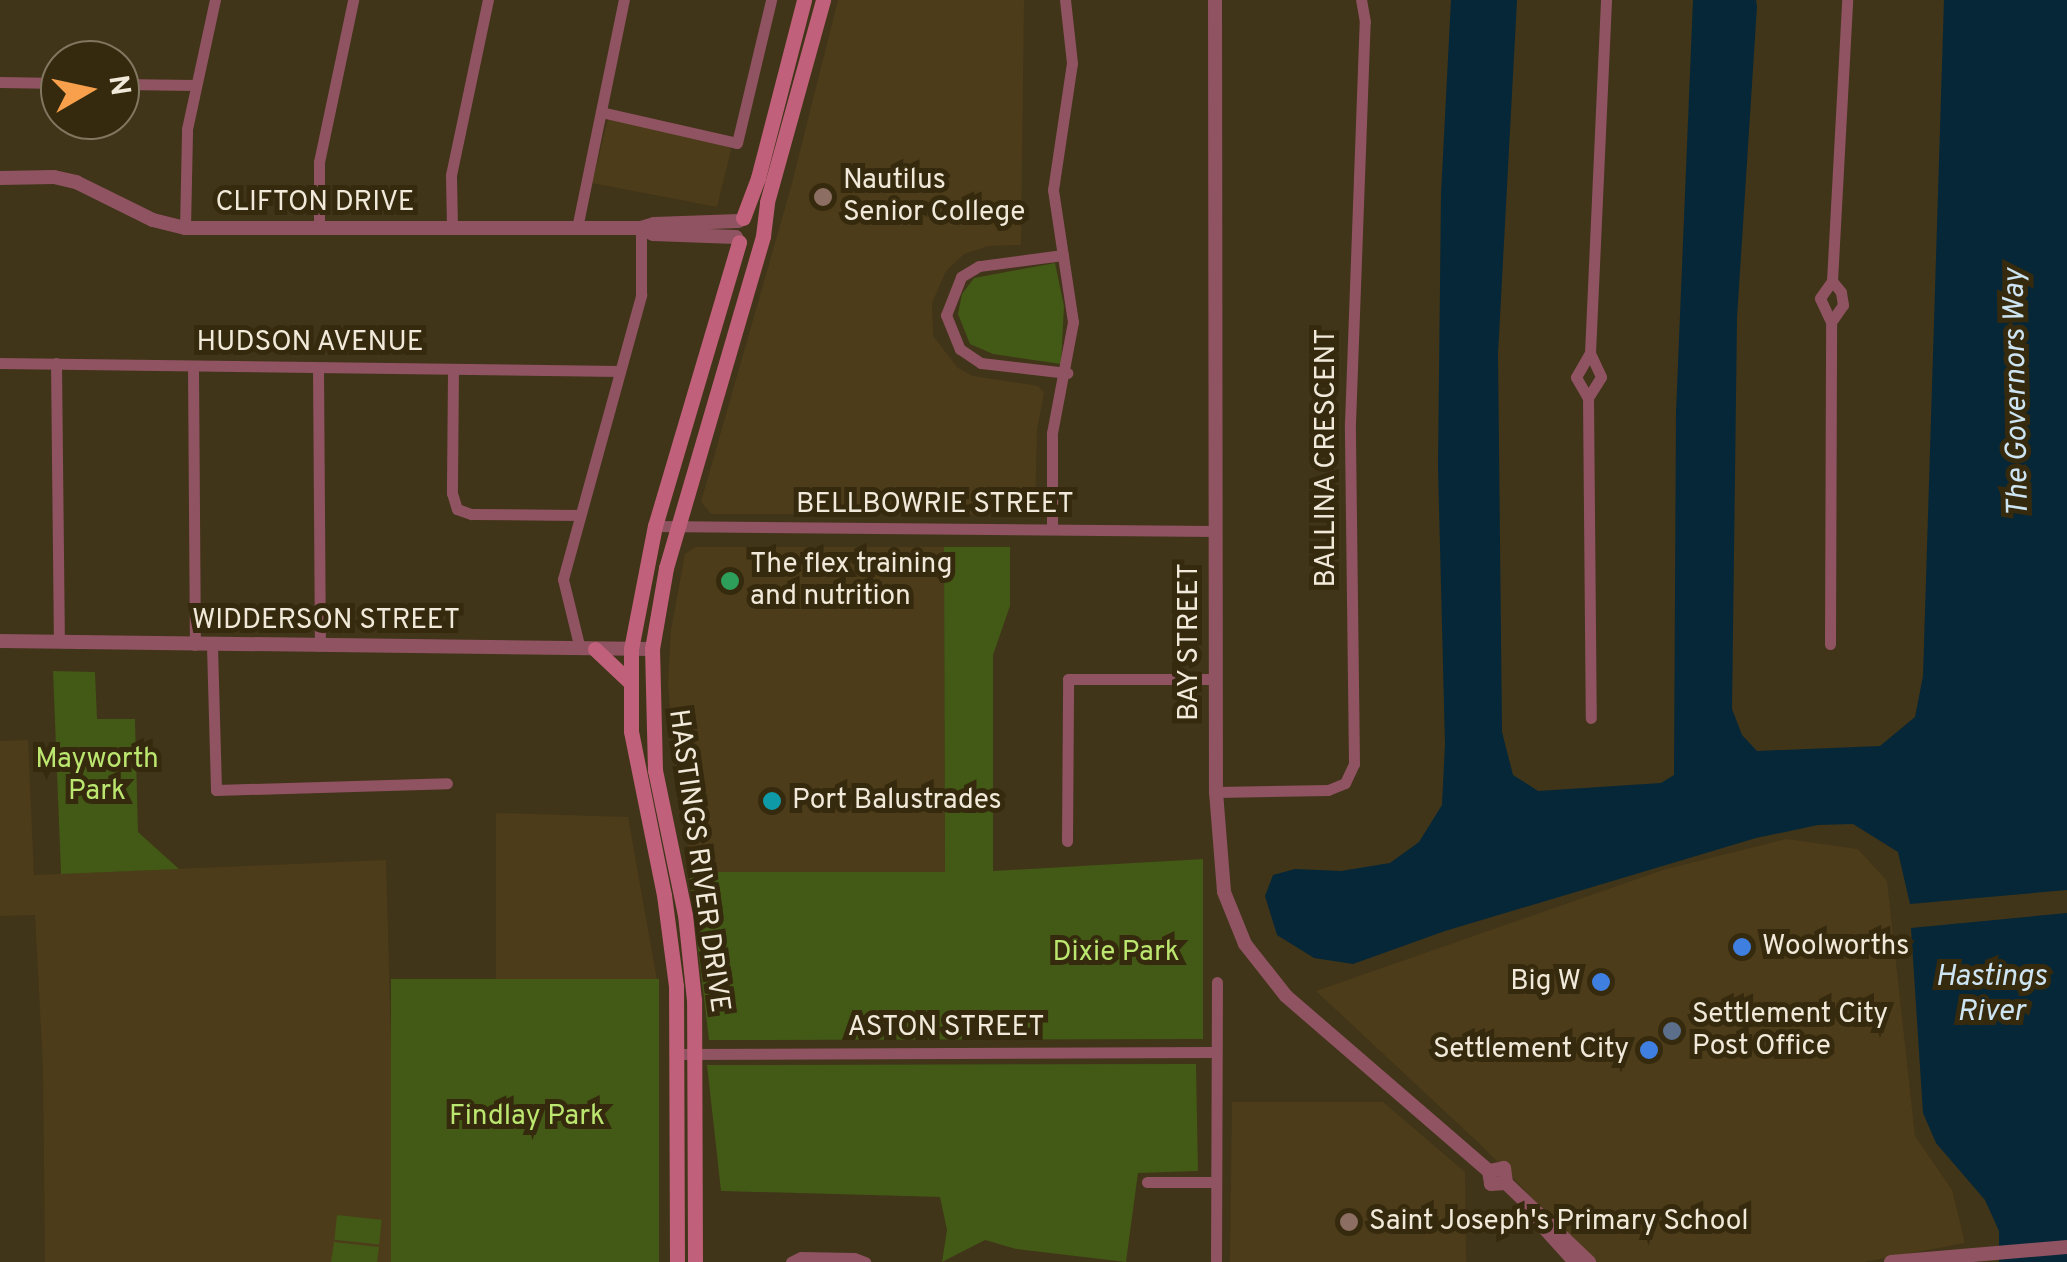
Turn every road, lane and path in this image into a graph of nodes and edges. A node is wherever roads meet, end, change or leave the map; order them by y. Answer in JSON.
{"nodes":[{"id":1,"x":215,"y":0,"type":"edge"},
{"id":2,"x":353,"y":0,"type":"edge"},
{"id":3,"x":488,"y":0,"type":"edge"},
{"id":4,"x":624,"y":0,"type":"edge"},
{"id":5,"x":771,"y":0,"type":"edge"},
{"id":6,"x":804,"y":0,"type":"edge"},
{"id":7,"x":822,"y":0,"type":"edge"},
{"id":8,"x":1065,"y":0,"type":"edge"},
{"id":9,"x":1215,"y":0,"type":"edge"},
{"id":10,"x":1361,"y":0,"type":"edge"},
{"id":11,"x":1606,"y":0,"type":"edge"},
{"id":12,"x":1847,"y":0,"type":"edge"},
{"id":13,"x":0,"y":82,"type":"edge"},
{"id":14,"x":40,"y":83,"type":"edge"},
{"id":15,"x":140,"y":84,"type":"edge"},
{"id":16,"x":196,"y":84,"type":"junction"},
{"id":17,"x":600,"y":112,"type":"junction"},
{"id":18,"x":0,"y":178,"type":"edge"},
{"id":19,"x":186,"y":228,"type":"junction"},
{"id":20,"x":318,"y":228,"type":"junction"},
{"id":21,"x":452,"y":228,"type":"junction"},
{"id":22,"x":578,"y":228,"type":"junction"},
{"id":23,"x":641,"y":228,"type":"junction"},
{"id":24,"x":739,"y":230,"type":"junction"},
{"id":25,"x":761,"y":233,"type":"junction"},
{"id":26,"x":1063,"y":254,"type":"junction"},
{"id":27,"x":1832,"y":280,"type":"junction"},
{"id":28,"x":1831,"y":322,"type":"junction"},
{"id":29,"x":1590,"y":353,"type":"junction"},
{"id":30,"x":0,"y":363,"type":"edge"},
{"id":31,"x":56,"y":364,"type":"junction"},
{"id":32,"x":192,"y":368,"type":"junction"},
{"id":33,"x":318,"y":368,"type":"junction"},
{"id":34,"x":453,"y":370,"type":"junction"},
{"id":35,"x":620,"y":370,"type":"junction"},
{"id":36,"x":1067,"y":374,"type":"junction"},
{"id":37,"x":1588,"y":398,"type":"junction"},
{"id":38,"x":578,"y":515,"type":"junction"},
{"id":39,"x":655,"y":526,"type":"junction"},
{"id":40,"x":677,"y":529,"type":"junction"},
{"id":41,"x":1052,"y":530,"type":"junction"},
{"id":42,"x":1214,"y":532,"type":"junction"},
{"id":43,"x":0,"y":641,"type":"edge"},
{"id":44,"x":58,"y":642,"type":"junction"},
{"id":45,"x":1830,"y":644,"type":"dead end"},
{"id":46,"x":195,"y":646,"type":"junction"},
{"id":47,"x":212,"y":646,"type":"junction"},
{"id":48,"x":320,"y":646,"type":"junction"},
{"id":49,"x":631,"y":648,"type":"junction"},
{"id":50,"x":588,"y":649,"type":"junction"},
{"id":51,"x":652,"y":649,"type":"junction"},
{"id":52,"x":1215,"y":679,"type":"junction"},
{"id":53,"x":630,"y":682,"type":"junction"},
{"id":54,"x":1591,"y":718,"type":"dead end"},
{"id":55,"x":447,"y":783,"type":"dead end"},
{"id":56,"x":1216,"y":792,"type":"junction"},
{"id":57,"x":1067,"y":840,"type":"dead end"},
{"id":58,"x":1217,"y":982,"type":"dead end"},
{"id":59,"x":1214,"y":1052,"type":"junction"},
{"id":60,"x":678,"y":1054,"type":"junction"},
{"id":61,"x":696,"y":1054,"type":"junction"},
{"id":62,"x":1147,"y":1182,"type":"dead end"},
{"id":63,"x":1216,"y":1182,"type":"junction"},
{"id":64,"x":1510,"y":1187,"type":"junction"},
{"id":65,"x":2067,"y":1246,"type":"edge"},
{"id":66,"x":677,"y":1262,"type":"edge"},
{"id":67,"x":695,"y":1262,"type":"edge"},
{"id":68,"x":790,"y":1262,"type":"edge"},
{"id":69,"x":865,"y":1262,"type":"edge"},
{"id":70,"x":1216,"y":1262,"type":"edge"},
{"id":71,"x":1575,"y":1262,"type":"edge"},
{"id":72,"x":1589,"y":1262,"type":"edge"},
{"id":73,"x":1891,"y":1262,"type":"edge"},
{"id":74,"x":1924,"y":1262,"type":"edge"}],
"edges":[{"from":1,"to":16,"type":"street"},
{"from":2,"to":20,"type":"street"},
{"from":3,"to":21,"type":"street"},
{"from":4,"to":17,"type":"street"},
{"from":5,"to":17,"type":"street"},
{"from":6,"to":24,"type":"main road","name":"HASTINGS RIVER DRIVE"},
{"from":7,"to":25,"type":"main road","name":"HASTINGS RIVER DRIVE"},
{"from":8,"to":26,"type":"street"},
{"from":9,"to":42,"type":"street","name":"BAY STREET"},
{"from":10,"to":56,"type":"street","name":"BALLINA CRESCENT"},
{"from":11,"to":29,"type":"street"},
{"from":12,"to":27,"type":"street"},
{"from":13,"to":14,"type":"street"},
{"from":15,"to":16,"type":"street"},
{"from":16,"to":19,"type":"street"},
{"from":17,"to":22,"type":"street"},
{"from":18,"to":19,"type":"street","name":"CLIFTON DRIVE"},
{"from":19,"to":20,"type":"street","name":"CLIFTON DRIVE"},
{"from":20,"to":21,"type":"street","name":"CLIFTON DRIVE"},
{"from":21,"to":22,"type":"street","name":"CLIFTON DRIVE"},
{"from":22,"to":23,"type":"street","name":"CLIFTON DRIVE"},
{"from":23,"to":24,"type":"street","name":"CLIFTON DRIVE"},
{"from":23,"to":35,"type":"street"},
{"from":24,"to":25,"type":"main road"},
{"from":24,"to":25,"type":"main road"},
{"from":24,"to":39,"type":"main road","name":"HASTINGS RIVER DRIVE"},
{"from":25,"to":40,"type":"main road","name":"HASTINGS RIVER DRIVE"},
{"from":26,"to":36,"type":"street"},
{"from":26,"to":36,"type":"street"},
{"from":27,"to":28,"type":"street"},
{"from":27,"to":28,"type":"street"},
{"from":28,"to":45,"type":"street"},
{"from":29,"to":37,"type":"street"},
{"from":29,"to":37,"type":"street"},
{"from":30,"to":31,"type":"street","name":"HUDSON AVENUE"},
{"from":31,"to":32,"type":"street","name":"HUDSON AVENUE"},
{"from":31,"to":44,"type":"street"},
{"from":32,"to":33,"type":"street","name":"HUDSON AVENUE"},
{"from":32,"to":46,"type":"street"},
{"from":33,"to":34,"type":"street","name":"HUDSON AVENUE"},
{"from":33,"to":48,"type":"street"},
{"from":34,"to":35,"type":"street","name":"HUDSON AVENUE"},
{"from":34,"to":38,"type":"street"},
{"from":35,"to":38,"type":"street"},
{"from":36,"to":41,"type":"street"},
{"from":37,"to":54,"type":"street"},
{"from":38,"to":50,"type":"street"},
{"from":39,"to":40,"type":"street","name":"BELLBOWRIE STREET"},
{"from":39,"to":49,"type":"main road","name":"HASTINGS RIVER DRIVE"},
{"from":40,"to":41,"type":"street","name":"BELLBOWRIE STREET"},
{"from":40,"to":51,"type":"main road","name":"HASTINGS RIVER DRIVE"},
{"from":41,"to":42,"type":"street","name":"BELLBOWRIE STREET"},
{"from":42,"to":52,"type":"street","name":"BAY STREET"},
{"from":43,"to":44,"type":"street","name":"WIDDERSON STREET"},
{"from":44,"to":46,"type":"street","name":"WIDDERSON STREET"},
{"from":46,"to":47,"type":"street","name":"WIDDERSON STREET"},
{"from":47,"to":48,"type":"street","name":"WIDDERSON STREET"},
{"from":47,"to":55,"type":"street"},
{"from":48,"to":50,"type":"street","name":"WIDDERSON STREET"},
{"from":49,"to":50,"type":"street","name":"WIDDERSON STREET"},
{"from":49,"to":51,"type":"street","name":"WIDDERSON STREET"},
{"from":49,"to":53,"type":"main road","name":"HASTINGS RIVER DRIVE"},
{"from":50,"to":53,"type":"main road"},
{"from":51,"to":61,"type":"main road","name":"HASTINGS RIVER DRIVE"},
{"from":52,"to":56,"type":"street","name":"BAY STREET"},
{"from":52,"to":57,"type":"street"},
{"from":53,"to":60,"type":"main road","name":"HASTINGS RIVER DRIVE"},
{"from":56,"to":64,"type":"street","name":"BAY STREET"},
{"from":58,"to":59,"type":"street"},
{"from":59,"to":61,"type":"street","name":"ASTON STREET"},
{"from":59,"to":63,"type":"street"},
{"from":60,"to":61,"type":"street","name":"ASTON STREET"},
{"from":60,"to":66,"type":"main road","name":"HASTINGS RIVER DRIVE"},
{"from":61,"to":67,"type":"main road","name":"HASTINGS RIVER DRIVE"},
{"from":62,"to":63,"type":"street"},
{"from":63,"to":70,"type":"street"},
{"from":64,"to":71,"type":"street","name":"BAY STREET"},
{"from":64,"to":72,"type":"street","name":"BAY STREET"},
{"from":65,"to":74,"type":"street"},
{"from":68,"to":69,"type":"street"},
{"from":73,"to":74,"type":"street"}]}
